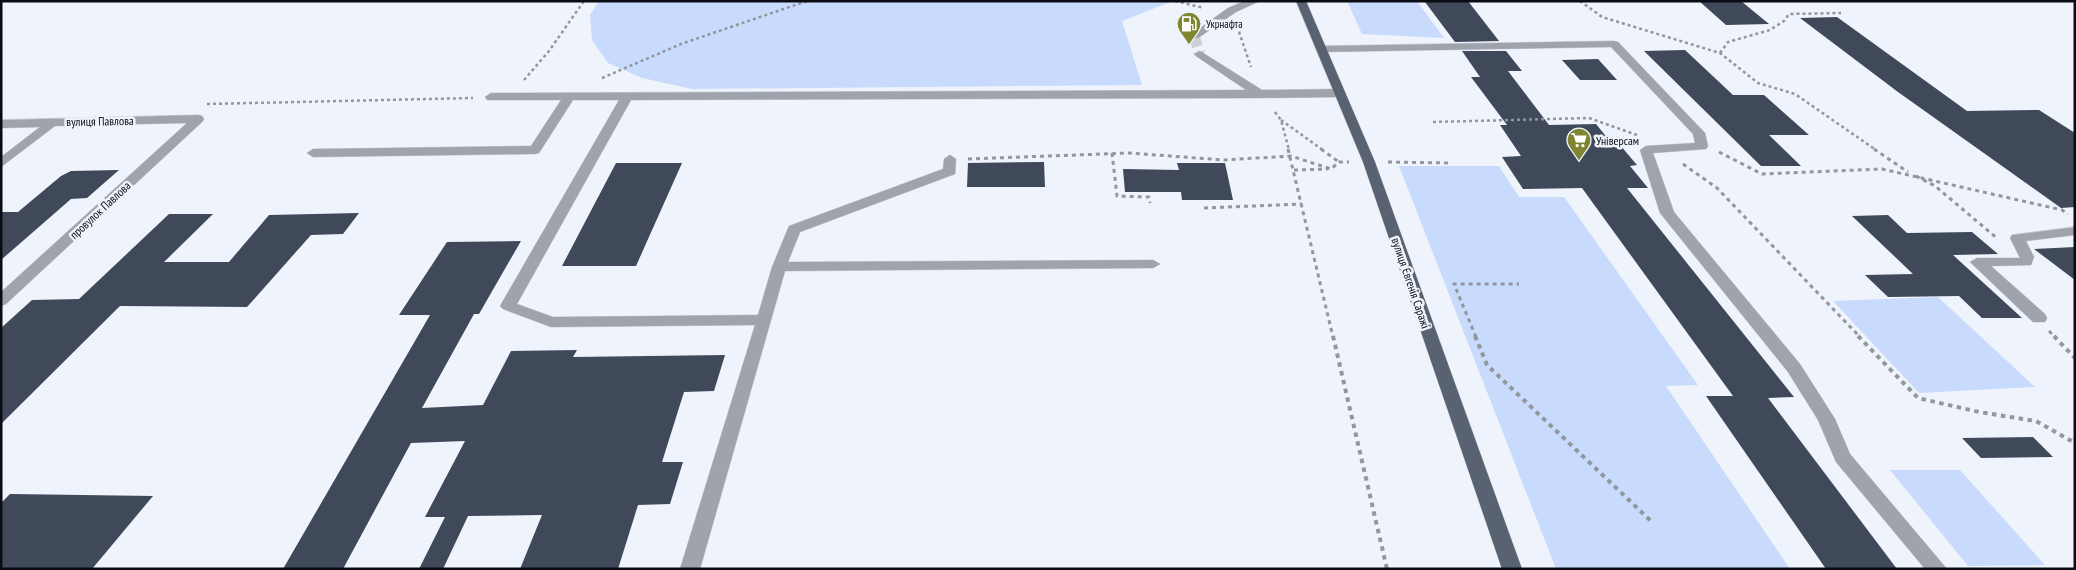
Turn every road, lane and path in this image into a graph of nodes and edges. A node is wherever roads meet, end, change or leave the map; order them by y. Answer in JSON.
{"nodes":[{"id":1,"x":584,"y":1,"type":"edge"},
{"id":2,"x":807,"y":1,"type":"edge"},
{"id":3,"x":1255,"y":1,"type":"edge"},
{"id":4,"x":1301,"y":1,"type":"edge"},
{"id":5,"x":1580,"y":1,"type":"edge"},
{"id":6,"x":1232,"y":10,"type":"junction"},
{"id":7,"x":1841,"y":13,"type":"dead end"},
{"id":8,"x":1194,"y":36,"type":"dead end"},
{"id":9,"x":1322,"y":49,"type":"junction"},
{"id":10,"x":1720,"y":53,"type":"junction"},
{"id":11,"x":1200,"y":54,"type":"tunnel mouth"},
{"id":12,"x":596,"y":81,"type":"dead end"},
{"id":13,"x":1340,"y":93,"type":"junction"},
{"id":14,"x":1260,"y":94,"type":"junction"},
{"id":15,"x":491,"y":97,"type":"joint"},
{"id":16,"x":509,"y":97,"type":"junction"},
{"id":17,"x":569,"y":97,"type":"junction"},
{"id":18,"x":627,"y":97,"type":"junction"},
{"id":19,"x":197,"y":105,"type":"dead end"},
{"id":20,"x":198,"y":119,"type":"joint"},
{"id":21,"x":1281,"y":120,"type":"junction"},
{"id":22,"x":1433,"y":122,"type":"dead end"},
{"id":23,"x":52,"y":123,"type":"junction"},
{"id":24,"x":1,"y":124,"type":"edge"},
{"id":25,"x":1630,"y":134,"type":"junction"},
{"id":26,"x":1639,"y":136,"type":"dead end"},
{"id":27,"x":1693,"y":147,"type":"junction"},
{"id":28,"x":1658,"y":149,"type":"junction"},
{"id":29,"x":313,"y":153,"type":"dead end"},
{"id":30,"x":1112,"y":153,"type":"junction"},
{"id":31,"x":1291,"y":156,"type":"junction"},
{"id":32,"x":950,"y":159,"type":"joint"},
{"id":33,"x":1339,"y":162,"type":"dead end"},
{"id":34,"x":1,"y":163,"type":"edge"},
{"id":35,"x":1331,"y":169,"type":"dead end"},
{"id":36,"x":1294,"y":170,"type":"junction"},
{"id":37,"x":1911,"y":174,"type":"junction"},
{"id":38,"x":1150,"y":203,"type":"dead end"},
{"id":39,"x":1302,"y":204,"type":"junction"},
{"id":40,"x":1204,"y":208,"type":"dead end"},
{"id":41,"x":2075,"y":219,"type":"edge"},
{"id":42,"x":2075,"y":231,"type":"edge"},
{"id":43,"x":2026,"y":262,"type":"junction"},
{"id":44,"x":1154,"y":264,"type":"dead end"},
{"id":45,"x":779,"y":267,"type":"junction"},
{"id":46,"x":1519,"y":284,"type":"dead end"},
{"id":47,"x":1,"y":300,"type":"edge"},
{"id":48,"x":2039,"y":318,"type":"joint"},
{"id":49,"x":764,"y":320,"type":"junction"},
{"id":50,"x":2075,"y":358,"type":"edge"},
{"id":51,"x":2075,"y":443,"type":"edge"},
{"id":52,"x":1652,"y":522,"type":"dead end"},
{"id":53,"x":690,"y":569,"type":"edge"},
{"id":54,"x":1388,"y":569,"type":"edge"},
{"id":55,"x":1512,"y":569,"type":"edge"},
{"id":56,"x":1937,"y":569,"type":"edge"}],
"edges":[{"from":1,"to":16,"type":"path"},
{"from":2,"to":12,"type":"path"},
{"from":3,"to":6,"type":"street"},
{"from":4,"to":9,"type":"main road","name":"вулиця Євгенія Саражі"},
{"from":5,"to":10,"type":"path"},
{"from":6,"to":8,"type":"street"},
{"from":6,"to":14,"type":"path"},
{"from":7,"to":10,"type":"path"},
{"from":9,"to":13,"type":"main road","name":"вулиця Євгенія Саражі"},
{"from":9,"to":27,"type":"street"},
{"from":10,"to":37,"type":"path"},
{"from":11,"to":14,"type":"street"},
{"from":13,"to":14,"type":"street"},
{"from":13,"to":55,"type":"main road","name":"вулиця Євгенія Саражі"},
{"from":14,"to":18,"type":"street"},
{"from":14,"to":21,"type":"path"},
{"from":15,"to":16,"type":"street"},
{"from":15,"to":19,"type":"path"},
{"from":16,"to":17,"type":"street"},
{"from":17,"to":18,"type":"street"},
{"from":17,"to":29,"type":"street"},
{"from":18,"to":49,"type":"street"},
{"from":20,"to":23,"type":"street","name":"вулиця Павлова"},
{"from":20,"to":47,"type":"street","name":"провулок Павлова"},
{"from":21,"to":31,"type":"path"},
{"from":21,"to":33,"type":"path"},
{"from":22,"to":25,"type":"path"},
{"from":23,"to":24,"type":"street","name":"вулиця Павлова"},
{"from":23,"to":34,"type":"street"},
{"from":25,"to":26,"type":"path"},
{"from":25,"to":28,"type":"path"},
{"from":27,"to":28,"type":"street"},
{"from":27,"to":37,"type":"path"},
{"from":28,"to":51,"type":"path"},
{"from":28,"to":56,"type":"street"},
{"from":30,"to":31,"type":"path"},
{"from":30,"to":32,"type":"path"},
{"from":30,"to":38,"type":"path"},
{"from":31,"to":36,"type":"path"},
{"from":32,"to":45,"type":"street"},
{"from":35,"to":36,"type":"path"},
{"from":36,"to":39,"type":"path"},
{"from":37,"to":41,"type":"path"},
{"from":37,"to":43,"type":"path"},
{"from":39,"to":40,"type":"path"},
{"from":39,"to":54,"type":"path"},
{"from":42,"to":43,"type":"street"},
{"from":43,"to":48,"type":"street"},
{"from":44,"to":45,"type":"street"},
{"from":45,"to":49,"type":"street"},
{"from":46,"to":52,"type":"path"},
{"from":48,"to":50,"type":"path"},
{"from":49,"to":53,"type":"street"}]}
